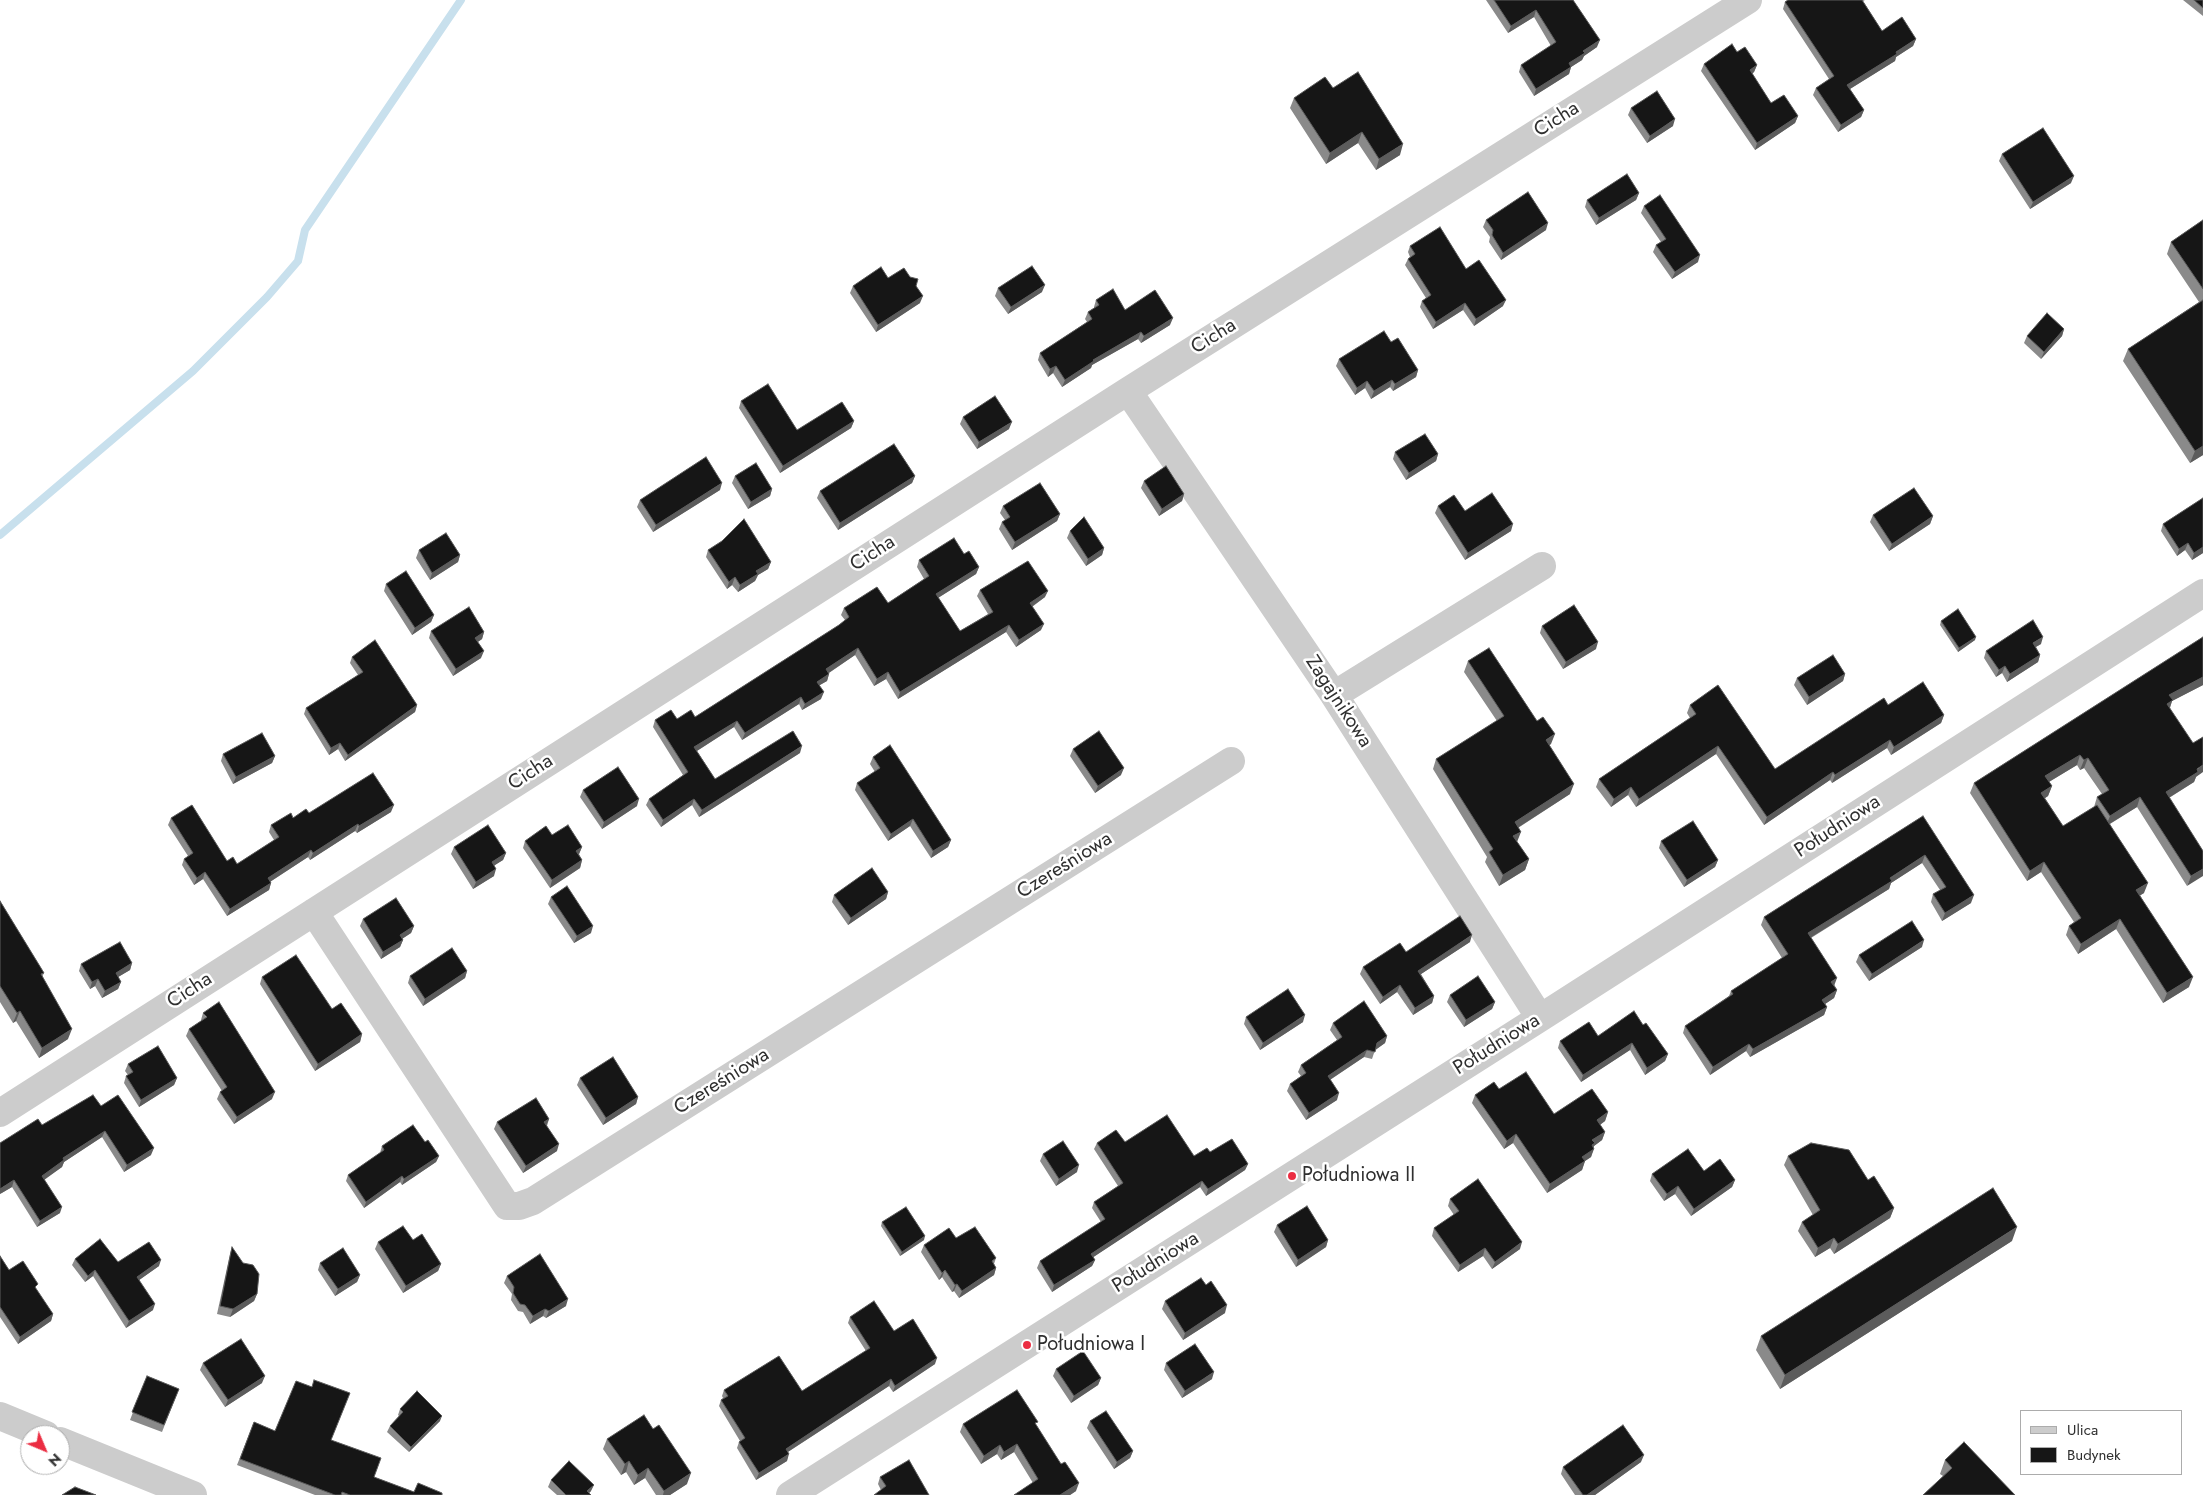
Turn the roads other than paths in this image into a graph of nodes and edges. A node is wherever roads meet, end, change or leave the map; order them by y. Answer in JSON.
{"nodes":[{"id":1,"x":1748,"y":0,"type":"edge"},
{"id":2,"x":1128,"y":390,"type":"junction"},
{"id":3,"x":1542,"y":566,"type":"dead end"},
{"id":4,"x":2203,"y":593,"type":"edge"},
{"id":5,"x":1334,"y":695,"type":"junction"},
{"id":6,"x":1231,"y":761,"type":"dead end"},
{"id":7,"x":314,"y":912,"type":"junction"},
{"id":8,"x":1540,"y":1018,"type":"junction"},
{"id":9,"x":0,"y":1113,"type":"edge"},
{"id":10,"x":0,"y":1416,"type":"edge"},
{"id":11,"x":22,"y":1425,"type":"edge"},
{"id":12,"x":70,"y":1445,"type":"edge"},
{"id":13,"x":193,"y":1495,"type":"edge"},
{"id":14,"x":790,"y":1495,"type":"edge"}],
"edges":[{"from":1,"to":2,"type":"street","name":"Cicha"},
{"from":2,"to":5,"type":"street","name":"Zagajnikowa"},
{"from":2,"to":7,"type":"street","name":"Cicha"},
{"from":3,"to":5,"type":"street"},
{"from":4,"to":8,"type":"street","name":"Południowa"},
{"from":5,"to":8,"type":"street","name":"Zagajnikowa"},
{"from":6,"to":7,"type":"street","name":"Czereśniowa"},
{"from":7,"to":9,"type":"street","name":"Cicha"},
{"from":8,"to":14,"type":"street","name":"Południowa"},
{"from":10,"to":11,"type":"street"},
{"from":12,"to":13,"type":"street"}]}
